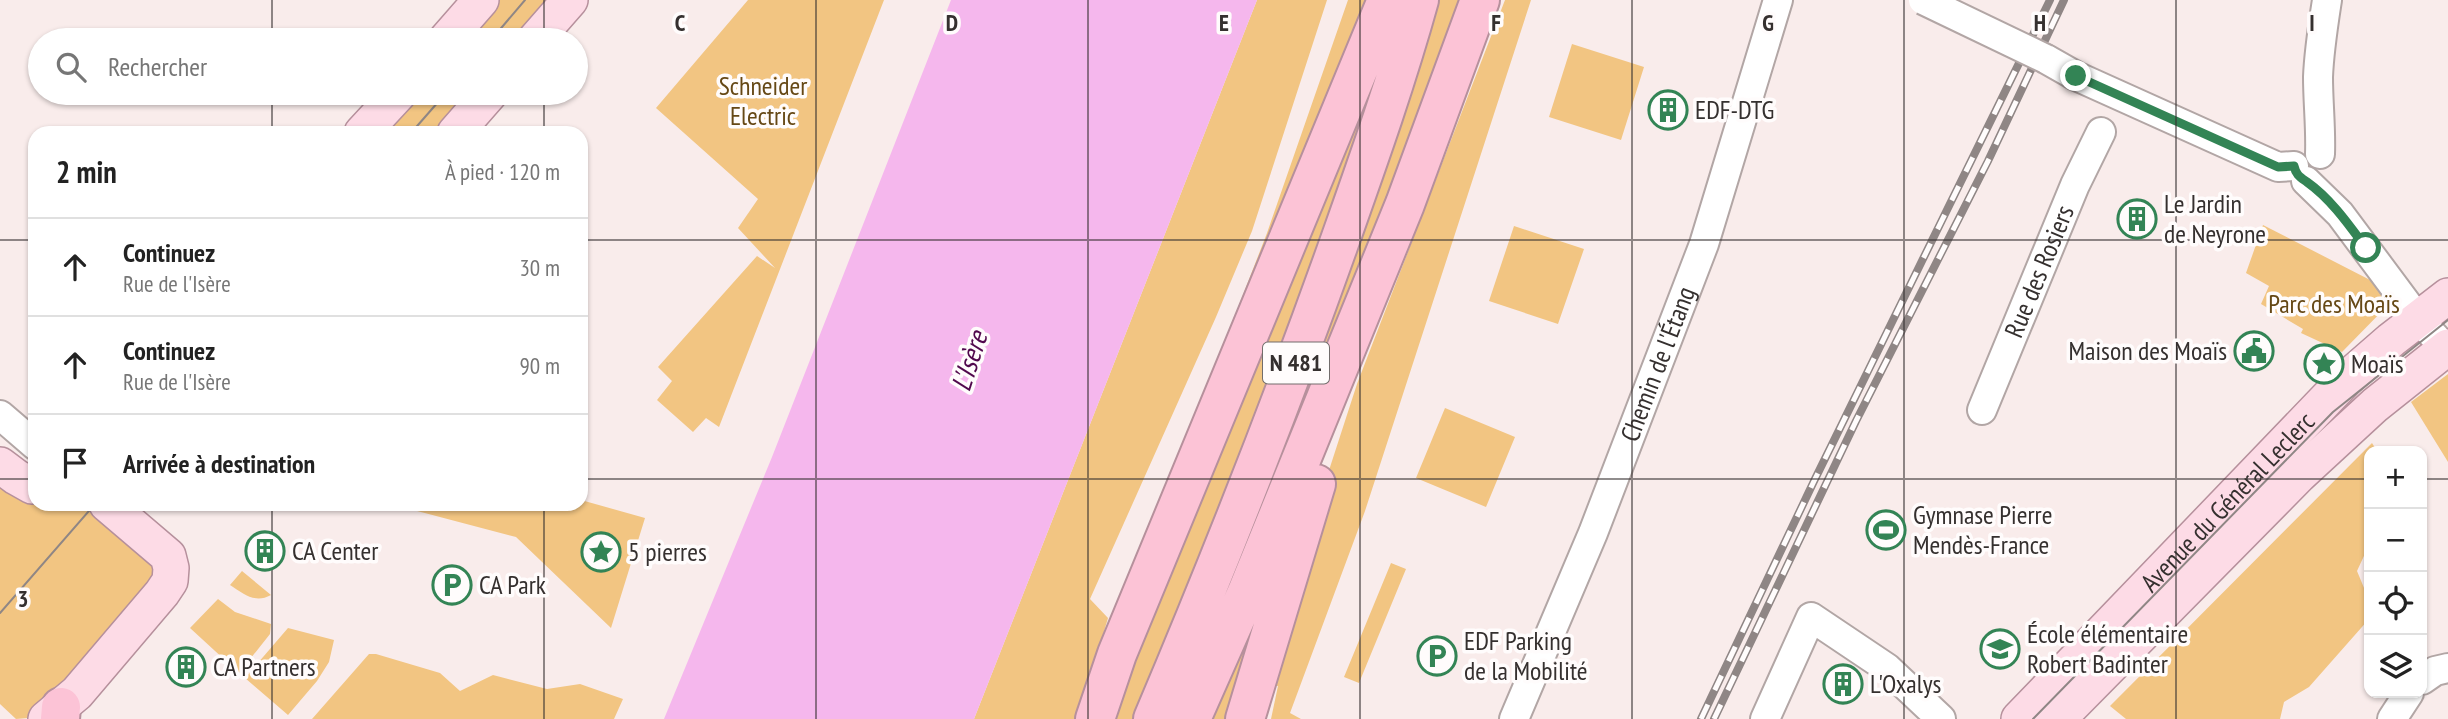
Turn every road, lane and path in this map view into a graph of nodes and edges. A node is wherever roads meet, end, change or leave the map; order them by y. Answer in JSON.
{"nodes":[{"id":1,"x":481,"y":0,"type":"edge"},
{"id":2,"x":570,"y":0,"type":"edge"},
{"id":3,"x":1387,"y":0,"type":"edge"},
{"id":4,"x":1419,"y":0,"type":"edge"},
{"id":5,"x":1480,"y":0,"type":"edge"},
{"id":6,"x":1778,"y":0,"type":"edge"},
{"id":7,"x":1923,"y":0,"type":"edge"},
{"id":8,"x":2327,"y":0,"type":"edge"},
{"id":9,"x":456,"y":28,"type":"edge"},
{"id":10,"x":546,"y":28,"type":"edge"},
{"id":11,"x":1464,"y":44,"type":"junction"},
{"id":12,"x":388,"y":105,"type":"edge"},
{"id":13,"x":479,"y":105,"type":"edge"},
{"id":14,"x":368,"y":126,"type":"edge"},
{"id":15,"x":461,"y":126,"type":"edge"},
{"id":16,"x":2101,"y":132,"type":"dead end"},
{"id":17,"x":2310,"y":165,"type":"junction"},
{"id":18,"x":2448,"y":296,"type":"edge"},
{"id":19,"x":2419,"y":320,"type":"junction"},
{"id":20,"x":2447,"y":348,"type":"edge"},
{"id":21,"x":1982,"y":410,"type":"dead end"},
{"id":22,"x":0,"y":415,"type":"edge"},
{"id":23,"x":28,"y":439,"type":"edge"},
{"id":24,"x":0,"y":465,"type":"edge"},
{"id":25,"x":28,"y":484,"type":"edge"},
{"id":26,"x":122,"y":511,"type":"edge"},
{"id":27,"x":2448,"y":668,"type":"edge"},
{"id":28,"x":2427,"y":677,"type":"edge"},
{"id":29,"x":2406,"y":698,"type":"edge"},
{"id":30,"x":56,"y":715,"type":"edge"},
{"id":31,"x":1095,"y":719,"type":"edge"},
{"id":32,"x":1153,"y":719,"type":"edge"},
{"id":33,"x":1191,"y":719,"type":"edge"},
{"id":34,"x":1245,"y":719,"type":"edge"},
{"id":35,"x":1514,"y":719,"type":"edge"},
{"id":36,"x":1766,"y":719,"type":"edge"},
{"id":37,"x":1941,"y":719,"type":"edge"},
{"id":38,"x":2019,"y":719,"type":"edge"},
{"id":39,"x":2058,"y":719,"type":"edge"},
{"id":40,"x":2392,"y":719,"type":"edge"}],
"edges":[{"from":1,"to":9,"type":"main road"},
{"from":2,"to":10,"type":"main road"},
{"from":3,"to":31,"type":"highway"},
{"from":4,"to":32,"type":"highway","number":"N 481"},
{"from":5,"to":11,"type":"highway","number":"N 481"},
{"from":6,"to":35,"type":"street","name":"Chemin de l'Étang"},
{"from":7,"to":17,"type":"street","bridge":true},
{"from":8,"to":17,"type":"street"},
{"from":11,"to":33,"type":"highway","number":"N 481"},
{"from":11,"to":34,"type":"highway"},
{"from":12,"to":14,"type":"main road"},
{"from":13,"to":15,"type":"main road"},
{"from":16,"to":21,"type":"street","name":"Rue des Rosiers"},
{"from":17,"to":19,"type":"street"},
{"from":18,"to":19,"type":"main road","name":"Avenue du Général Leclerc"},
{"from":19,"to":20,"type":"street"},
{"from":19,"to":38,"type":"main road","name":"Avenue du Général Leclerc"},
{"from":20,"to":39,"type":"main road","name":"Avenue du Général Leclerc"},
{"from":22,"to":23,"type":"street"},
{"from":24,"to":25,"type":"main road"},
{"from":26,"to":30,"type":"main road"},
{"from":27,"to":28,"type":"street"},
{"from":29,"to":40,"type":"street"},
{"from":36,"to":37,"type":"street"}]}
